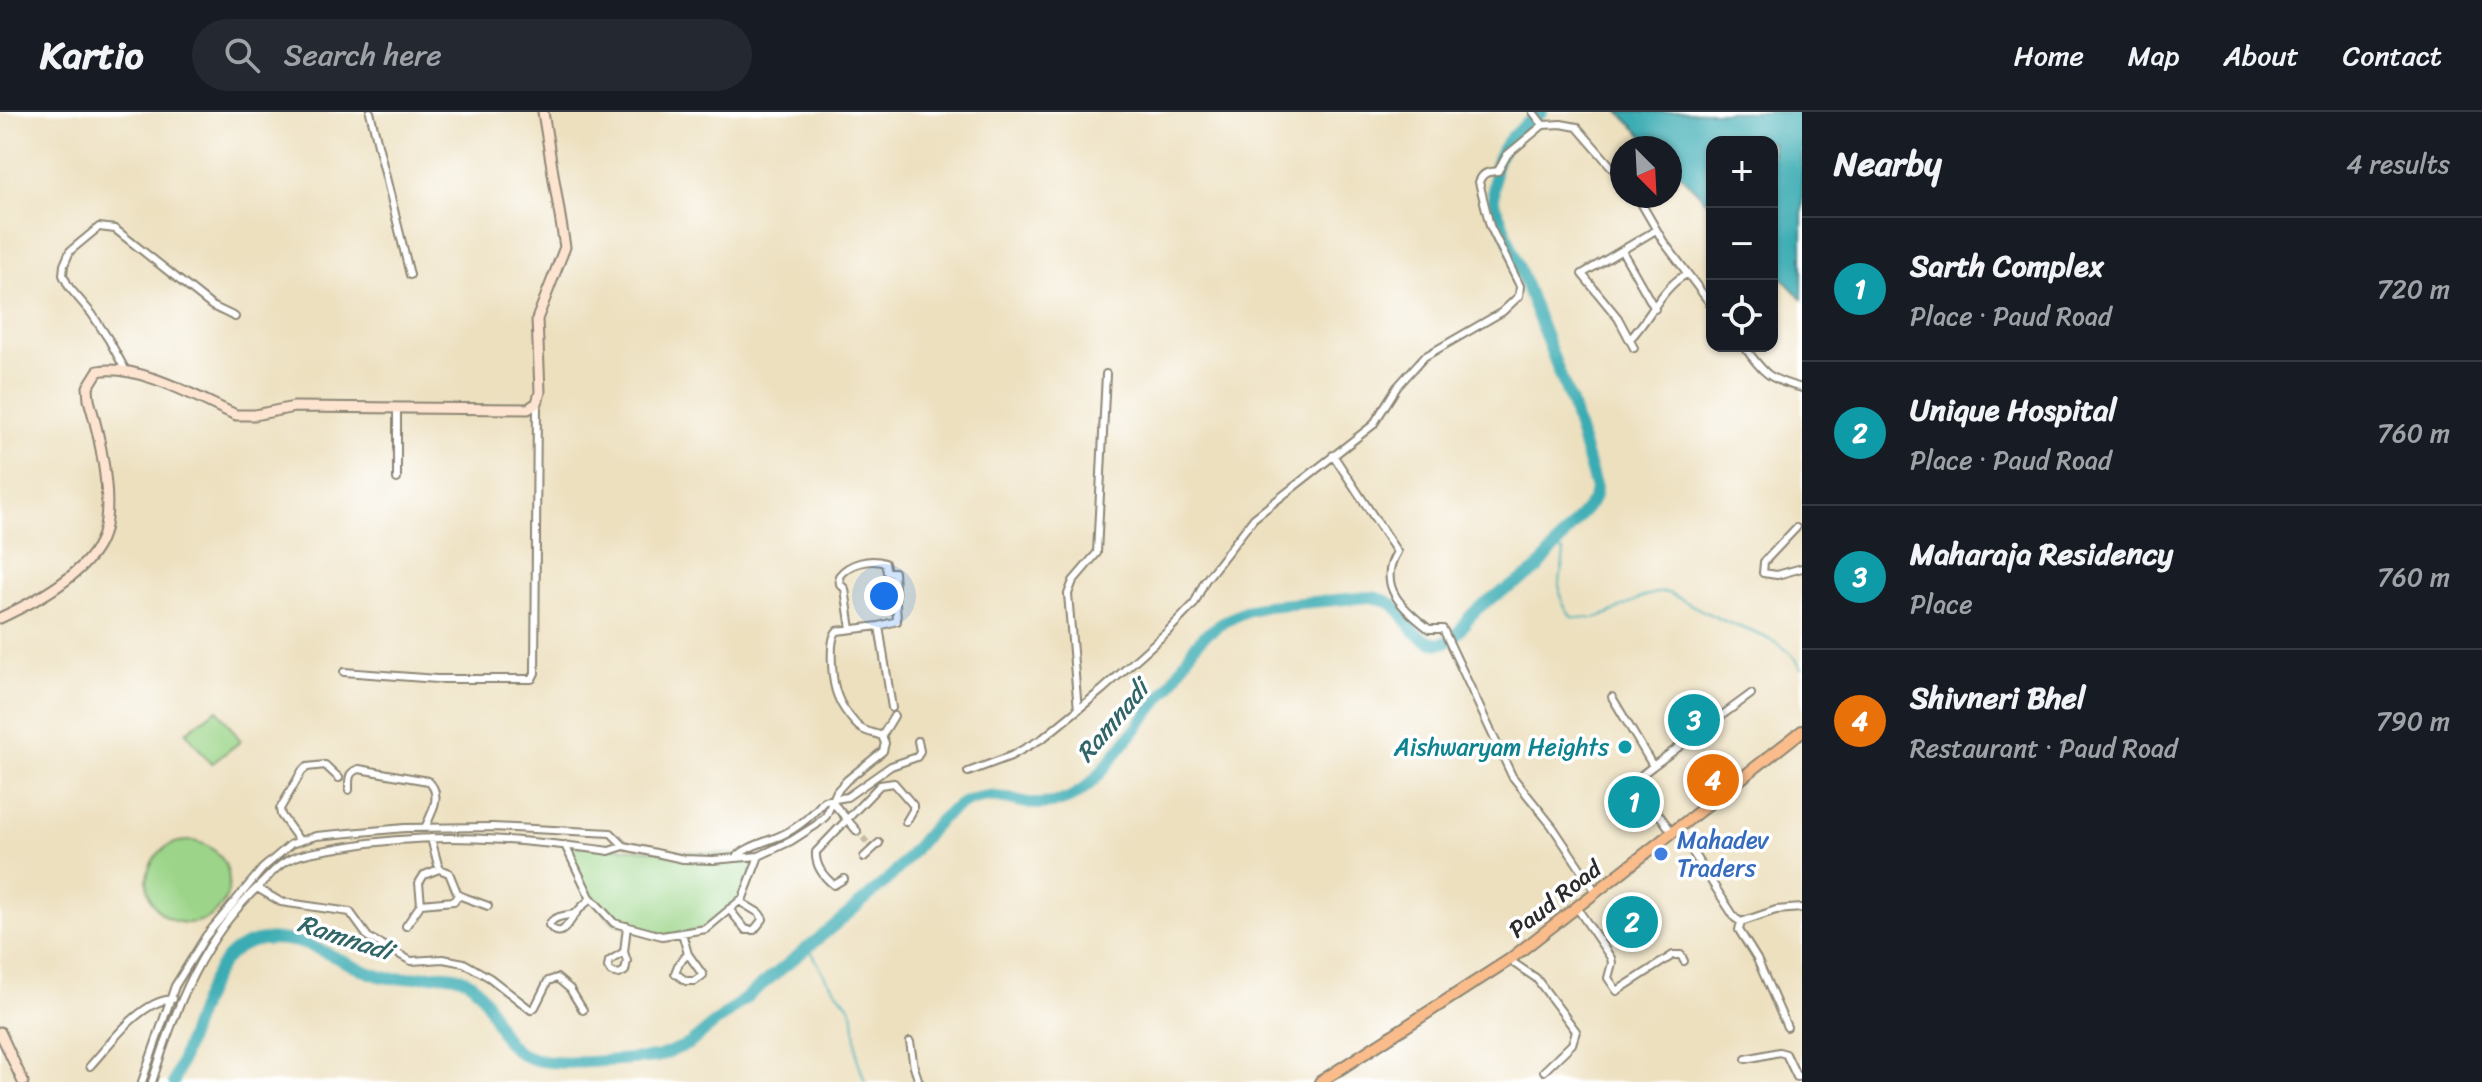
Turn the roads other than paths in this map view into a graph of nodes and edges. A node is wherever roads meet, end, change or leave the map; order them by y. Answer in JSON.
{"nodes":[{"id":1,"x":370,"y":112,"type":"edge"},
{"id":2,"x":543,"y":112,"type":"edge"},
{"id":3,"x":1533,"y":112,"type":"edge"},
{"id":4,"x":1541,"y":123,"type":"junction"},
{"id":5,"x":1610,"y":165,"type":"edge"},
{"id":6,"x":1644,"y":208,"type":"edge"},
{"id":7,"x":1656,"y":230,"type":"junction"},
{"id":8,"x":1622,"y":251,"type":"junction"},
{"id":9,"x":1687,"y":274,"type":"junction"},
{"id":10,"x":410,"y":275,"type":"dead end"},
{"id":11,"x":1706,"y":298,"type":"edge"},
{"id":12,"x":1655,"y":309,"type":"junction"},
{"id":13,"x":235,"y":317,"type":"dead end"},
{"id":14,"x":1630,"y":339,"type":"junction"},
{"id":15,"x":1634,"y":348,"type":"dead end"},
{"id":16,"x":1748,"y":352,"type":"edge"},
{"id":17,"x":127,"y":373,"type":"junction"},
{"id":18,"x":1106,"y":374,"type":"dead end"},
{"id":19,"x":1802,"y":388,"type":"edge"},
{"id":20,"x":537,"y":403,"type":"junction"},
{"id":21,"x":397,"y":409,"type":"junction"},
{"id":22,"x":1333,"y":455,"type":"junction"},
{"id":23,"x":397,"y":479,"type":"dead end"},
{"id":24,"x":1796,"y":528,"type":"dead end"},
{"id":25,"x":1802,"y":568,"type":"edge"},
{"id":26,"x":0,"y":618,"type":"edge"},
{"id":27,"x":879,"y":626,"type":"junction"},
{"id":28,"x":851,"y":629,"type":"junction"},
{"id":29,"x":344,"y":672,"type":"dead end"},
{"id":30,"x":1751,"y":694,"type":"dead end"},
{"id":31,"x":1612,"y":697,"type":"dead end"},
{"id":32,"x":892,"y":708,"type":"dead end"},
{"id":33,"x":1078,"y":710,"type":"junction"},
{"id":34,"x":894,"y":716,"type":"dead end"},
{"id":35,"x":1802,"y":731,"type":"edge"},
{"id":36,"x":882,"y":736,"type":"junction"},
{"id":37,"x":918,"y":741,"type":"dead end"},
{"id":38,"x":1653,"y":766,"type":"junction"},
{"id":39,"x":968,"y":772,"type":"dead end"},
{"id":40,"x":339,"y":778,"type":"dead end"},
{"id":41,"x":349,"y":790,"type":"dead end"},
{"id":42,"x":834,"y":801,"type":"junction"},
{"id":43,"x":847,"y":819,"type":"junction"},
{"id":44,"x":906,"y":822,"type":"dead end"},
{"id":45,"x":425,"y":828,"type":"junction"},
{"id":46,"x":1675,"y":830,"type":"junction"},
{"id":47,"x":857,"y":831,"type":"tunnel mouth"},
{"id":48,"x":431,"y":838,"type":"junction"},
{"id":49,"x":299,"y":840,"type":"junction"},
{"id":50,"x":879,"y":843,"type":"dead end"},
{"id":51,"x":564,"y":845,"type":"junction"},
{"id":52,"x":624,"y":846,"type":"junction"},
{"id":53,"x":276,"y":856,"type":"junction"},
{"id":54,"x":737,"y":856,"type":"junction"},
{"id":55,"x":759,"y":856,"type":"junction"},
{"id":56,"x":864,"y":857,"type":"dead end"},
{"id":57,"x":283,"y":863,"type":"junction"},
{"id":58,"x":439,"y":869,"type":"junction"},
{"id":59,"x":844,"y":879,"type":"dead end"},
{"id":60,"x":257,"y":888,"type":"junction"},
{"id":61,"x":1596,"y":893,"type":"junction"},
{"id":62,"x":458,"y":895,"type":"junction"},
{"id":63,"x":591,"y":898,"type":"junction"},
{"id":64,"x":739,"y":901,"type":"junction"},
{"id":65,"x":421,"y":904,"type":"junction"},
{"id":66,"x":488,"y":906,"type":"dead end"},
{"id":67,"x":1577,"y":908,"type":"junction"},
{"id":68,"x":1802,"y":908,"type":"edge"},
{"id":69,"x":729,"y":909,"type":"junction"},
{"id":70,"x":574,"y":914,"type":"dead end"},
{"id":71,"x":1741,"y":922,"type":"junction"},
{"id":72,"x":406,"y":926,"type":"dead end"},
{"id":73,"x":627,"y":926,"type":"junction"},
{"id":74,"x":682,"y":933,"type":"junction"},
{"id":75,"x":624,"y":952,"type":"dead end"},
{"id":76,"x":688,"y":954,"type":"junction"},
{"id":77,"x":1509,"y":960,"type":"junction"},
{"id":78,"x":1684,"y":961,"type":"dead end"},
{"id":79,"x":171,"y":999,"type":"junction"},
{"id":80,"x":180,"y":1002,"type":"junction"},
{"id":81,"x":583,"y":1010,"type":"dead end"},
{"id":82,"x":1787,"y":1027,"type":"dead end"},
{"id":83,"x":0,"y":1032,"type":"edge"},
{"id":84,"x":910,"y":1042,"type":"dead end"},
{"id":85,"x":1746,"y":1059,"type":"dead end"},
{"id":86,"x":90,"y":1066,"type":"dead end"},
{"id":87,"x":1544,"y":1071,"type":"dead end"},
{"id":88,"x":1802,"y":1076,"type":"edge"},
{"id":89,"x":23,"y":1082,"type":"edge"},
{"id":90,"x":142,"y":1082,"type":"edge"},
{"id":91,"x":152,"y":1082,"type":"edge"},
{"id":92,"x":919,"y":1082,"type":"edge"},
{"id":93,"x":1320,"y":1082,"type":"edge"}],
"edges":[{"from":1,"to":10,"type":"street"},
{"from":2,"to":20,"type":"street"},
{"from":3,"to":4,"type":"street"},
{"from":4,"to":5,"type":"street"},
{"from":4,"to":22,"type":"street"},
{"from":6,"to":7,"type":"street"},
{"from":7,"to":8,"type":"street"},
{"from":7,"to":9,"type":"street"},
{"from":8,"to":12,"type":"street"},
{"from":8,"to":14,"type":"street"},
{"from":9,"to":11,"type":"street"},
{"from":9,"to":12,"type":"street"},
{"from":12,"to":14,"type":"street"},
{"from":13,"to":17,"type":"street"},
{"from":14,"to":15,"type":"street"},
{"from":16,"to":19,"type":"street"},
{"from":17,"to":21,"type":"street"},
{"from":17,"to":26,"type":"street"},
{"from":18,"to":33,"type":"street"},
{"from":20,"to":21,"type":"street"},
{"from":20,"to":29,"type":"street"},
{"from":21,"to":23,"type":"street"},
{"from":22,"to":33,"type":"street"},
{"from":22,"to":61,"type":"street"},
{"from":24,"to":25,"type":"street"},
{"from":27,"to":28,"type":"street"},
{"from":27,"to":28,"type":"street"},
{"from":27,"to":32,"type":"street"},
{"from":28,"to":36,"type":"street"},
{"from":30,"to":38,"type":"street"},
{"from":31,"to":38,"type":"street"},
{"from":33,"to":39,"type":"street"},
{"from":34,"to":36,"type":"street"},
{"from":35,"to":46,"type":"main road","name":"Paud Road"},
{"from":36,"to":42,"type":"street"},
{"from":37,"to":42,"type":"street"},
{"from":38,"to":46,"type":"street"},
{"from":40,"to":49,"type":"street"},
{"from":41,"to":45,"type":"street"},
{"from":42,"to":43,"type":"street"},
{"from":42,"to":54,"type":"street"},
{"from":42,"to":55,"type":"street"},
{"from":43,"to":44,"type":"street"},
{"from":43,"to":47,"type":"street"},
{"from":43,"to":59,"type":"street"},
{"from":45,"to":49,"type":"street"},
{"from":45,"to":52,"type":"street"},
{"from":46,"to":61,"type":"main road","name":"Paud Road"},
{"from":46,"to":71,"type":"street"},
{"from":48,"to":51,"type":"street"},
{"from":48,"to":57,"type":"street"},
{"from":48,"to":58,"type":"street"},
{"from":49,"to":53,"type":"street"},
{"from":50,"to":56,"type":"street"},
{"from":51,"to":52,"type":"street"},
{"from":51,"to":63,"type":"street"},
{"from":52,"to":54,"type":"street"},
{"from":53,"to":57,"type":"street"},
{"from":53,"to":79,"type":"street"},
{"from":54,"to":55,"type":"street"},
{"from":55,"to":64,"type":"street"},
{"from":57,"to":60,"type":"street"},
{"from":58,"to":62,"type":"street"},
{"from":58,"to":65,"type":"street"},
{"from":60,"to":80,"type":"street"},
{"from":60,"to":81,"type":"street"},
{"from":61,"to":67,"type":"main road","name":"Paud Road"},
{"from":62,"to":65,"type":"street"},
{"from":62,"to":66,"type":"street"},
{"from":63,"to":70,"type":"street"},
{"from":63,"to":73,"type":"street"},
{"from":64,"to":69,"type":"street"},
{"from":64,"to":69,"type":"street"},
{"from":65,"to":72,"type":"street"},
{"from":67,"to":77,"type":"main road","name":"Paud Road"},
{"from":67,"to":78,"type":"street"},
{"from":68,"to":71,"type":"street"},
{"from":69,"to":74,"type":"street"},
{"from":71,"to":82,"type":"street"},
{"from":73,"to":74,"type":"street"},
{"from":73,"to":75,"type":"street"},
{"from":74,"to":76,"type":"street"},
{"from":76,"to":76,"type":"street"},
{"from":77,"to":87,"type":"street"},
{"from":77,"to":93,"type":"main road","name":"Paud Road"},
{"from":79,"to":80,"type":"street"},
{"from":79,"to":86,"type":"street"},
{"from":79,"to":90,"type":"street"},
{"from":80,"to":91,"type":"street"},
{"from":83,"to":89,"type":"street"},
{"from":84,"to":92,"type":"street"},
{"from":85,"to":88,"type":"street"}]}
